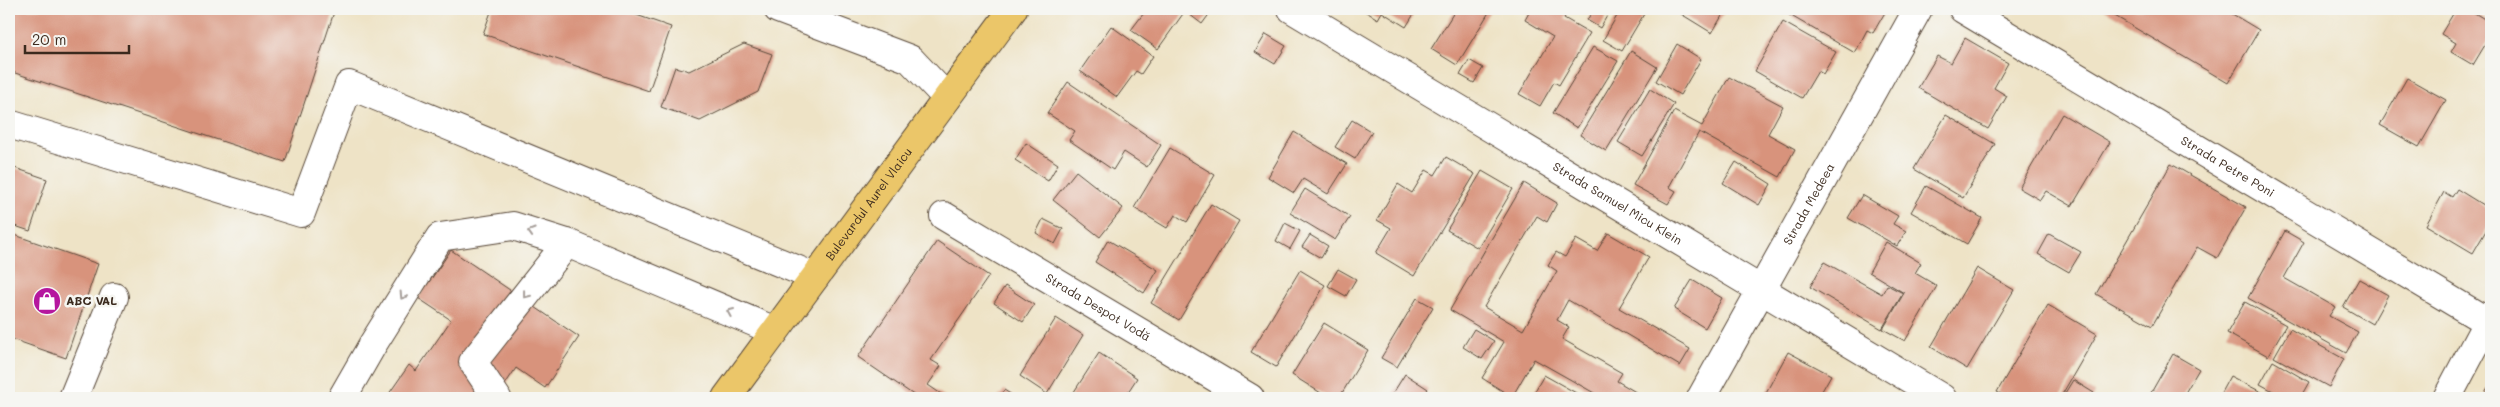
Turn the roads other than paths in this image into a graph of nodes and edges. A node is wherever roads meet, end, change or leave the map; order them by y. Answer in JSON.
{"nodes":[{"id":1,"x":778,"y":9,"type":"edge"},
{"id":2,"x":1013,"y":9,"type":"edge"},
{"id":3,"x":1292,"y":9,"type":"edge"},
{"id":4,"x":1918,"y":9,"type":"edge"},
{"id":5,"x":1963,"y":9,"type":"edge"},
{"id":6,"x":947,"y":98,"type":"junction"},
{"id":7,"x":9,"y":124,"type":"edge"},
{"id":8,"x":944,"y":216,"type":"dead end"},
{"id":9,"x":567,"y":243,"type":"junction"},
{"id":10,"x":815,"y":277,"type":"junction"},
{"id":11,"x":1761,"y":290,"type":"junction"},
{"id":12,"x":114,"y":297,"type":"dead end"},
{"id":13,"x":2490,"y":320,"type":"edge"},
{"id":14,"x":775,"y":331,"type":"junction"},
{"id":15,"x":73,"y":398,"type":"edge"},
{"id":16,"x":342,"y":398,"type":"edge"},
{"id":17,"x":497,"y":398,"type":"edge"},
{"id":18,"x":726,"y":398,"type":"edge"},
{"id":19,"x":1250,"y":398,"type":"edge"},
{"id":20,"x":1701,"y":398,"type":"edge"},
{"id":21,"x":1942,"y":398,"type":"edge"},
{"id":22,"x":2447,"y":398,"type":"edge"}],
"edges":[{"from":1,"to":6,"type":"street"},
{"from":2,"to":6,"type":"main road","name":"Bulevardul Aurel Vlaicu"},
{"from":3,"to":11,"type":"street","name":"Strada Samuel Micu Klein"},
{"from":4,"to":11,"type":"street","name":"Strada Medeea"},
{"from":5,"to":13,"type":"street","name":"Strada Petre Poni"},
{"from":6,"to":10,"type":"main road","name":"Bulevardul Aurel Vlaicu"},
{"from":7,"to":10,"type":"street"},
{"from":8,"to":19,"type":"street","name":"Strada Despot Vodă"},
{"from":14,"to":9,"type":"street","one_way":true},
{"from":9,"to":16,"type":"street","one_way":true},
{"from":9,"to":17,"type":"street","one_way":true},
{"from":10,"to":14,"type":"main road","name":"Bulevardul Aurel Vlaicu"},
{"from":11,"to":20,"type":"street","name":"Strada Medeea"},
{"from":11,"to":21,"type":"street","name":"Strada Samuel Micu Klein"},
{"from":12,"to":15,"type":"street"},
{"from":13,"to":22,"type":"street"},
{"from":14,"to":18,"type":"main road","name":"Bulevardul Aurel Vlaicu"}]}
